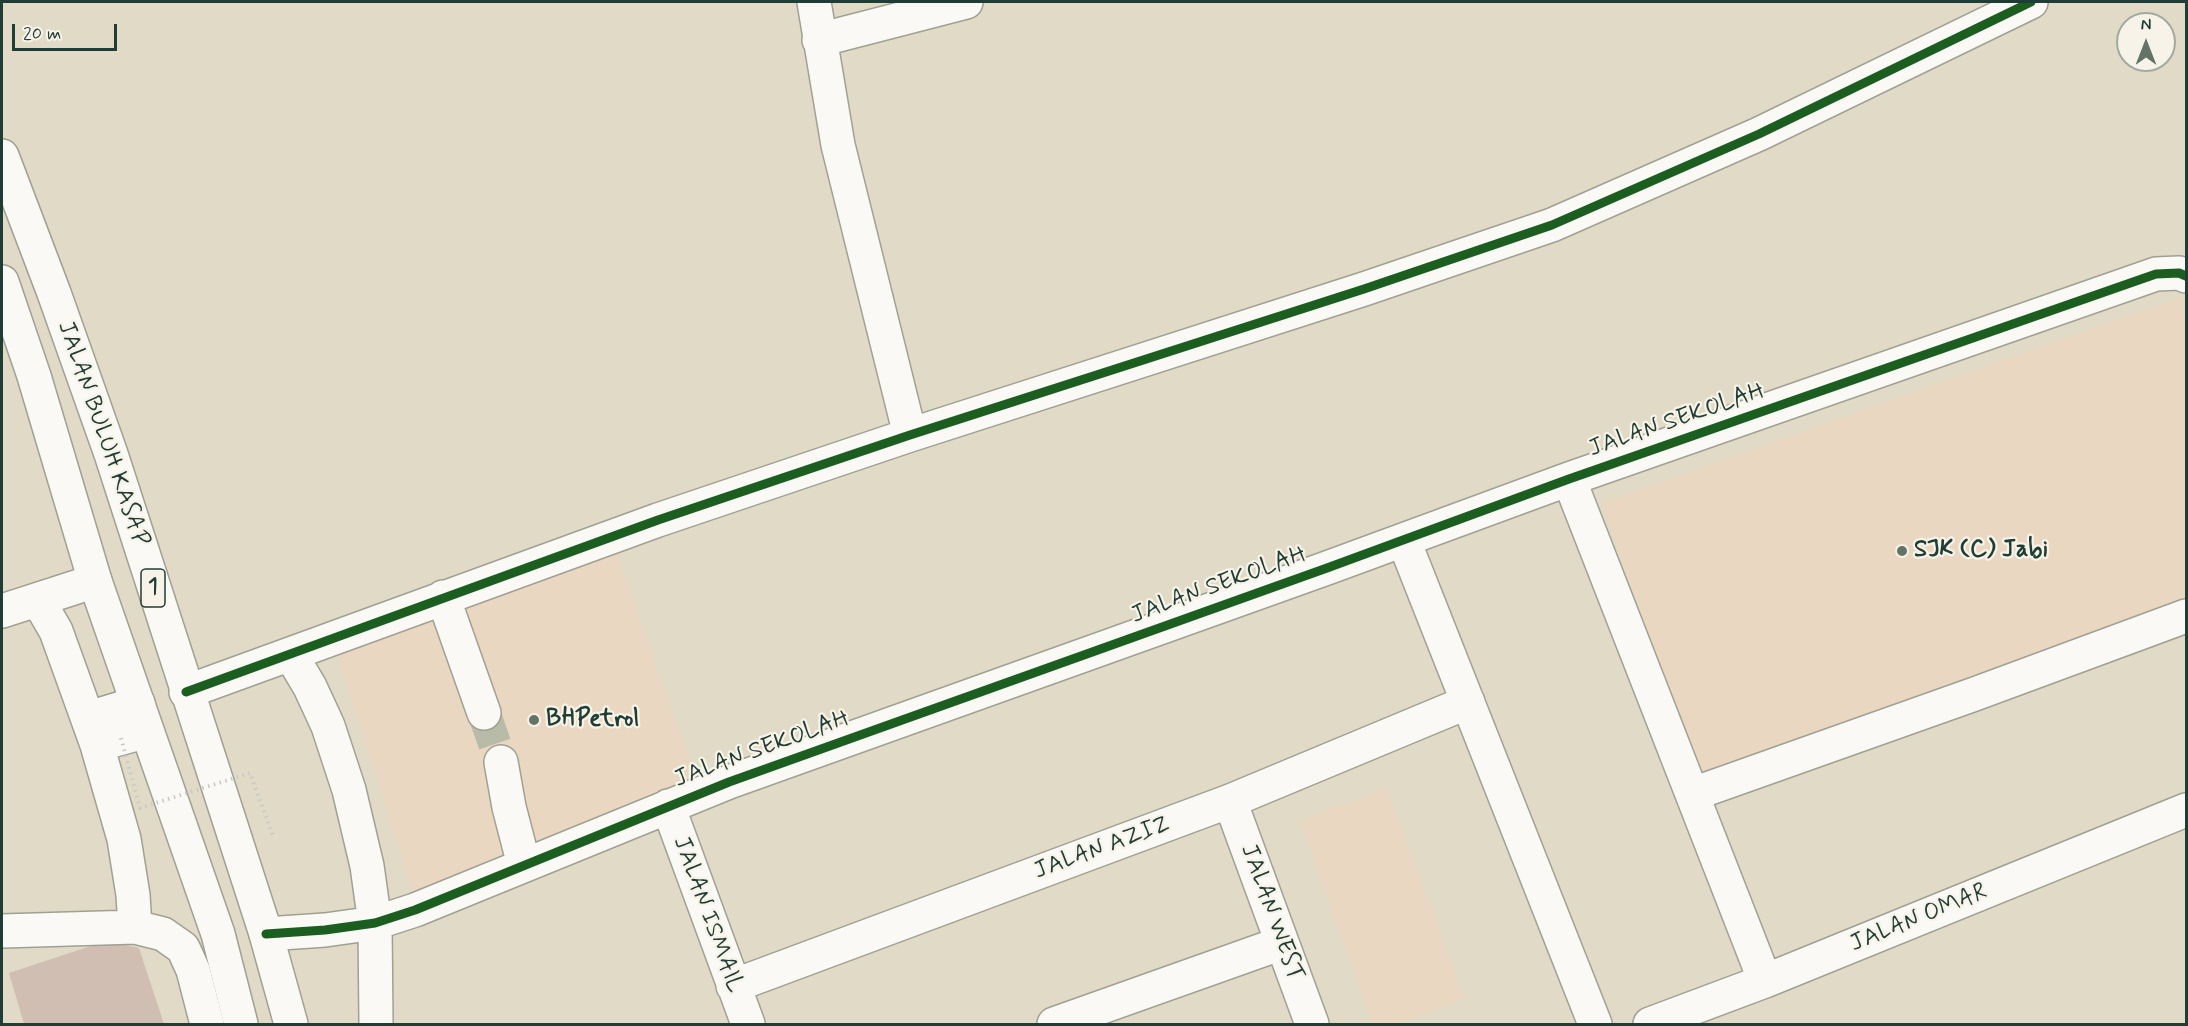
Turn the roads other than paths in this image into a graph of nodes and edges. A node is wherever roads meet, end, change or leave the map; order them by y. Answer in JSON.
{"nodes":[{"id":1,"x":814,"y":2,"type":"edge"},
{"id":2,"x":966,"y":2,"type":"edge"},
{"id":3,"x":2031,"y":2,"type":"edge"},
{"id":4,"x":819,"y":40,"type":"junction"},
{"id":5,"x":2,"y":156,"type":"edge"},
{"id":6,"x":2187,"y":276,"type":"edge"},
{"id":7,"x":2,"y":282,"type":"edge"},
{"id":8,"x":910,"y":435,"type":"junction"},
{"id":9,"x":1569,"y":479,"type":"junction"},
{"id":10,"x":1404,"y":541,"type":"junction"},
{"id":11,"x":95,"y":581,"type":"junction"},
{"id":12,"x":442,"y":597,"type":"junction"},
{"id":13,"x":38,"y":600,"type":"junction"},
{"id":14,"x":2,"y":611,"type":"edge"},
{"id":15,"x":2187,"y":616,"type":"edge"},
{"id":16,"x":291,"y":655,"type":"junction"},
{"id":17,"x":186,"y":692,"type":"junction"},
{"id":18,"x":1468,"y":702,"type":"junction"},
{"id":19,"x":484,"y":713,"type":"tunnel mouth"},
{"id":20,"x":118,"y":727,"type":"junction"},
{"id":21,"x":501,"y":762,"type":"tunnel mouth"},
{"id":22,"x":1693,"y":794,"type":"junction"},
{"id":23,"x":1230,"y":801,"type":"junction"},
{"id":24,"x":668,"y":806,"type":"junction"},
{"id":25,"x":2187,"y":810,"type":"edge"},
{"id":26,"x":524,"y":865,"type":"junction"},
{"id":27,"x":375,"y":923,"type":"junction"},
{"id":28,"x":135,"y":927,"type":"junction"},
{"id":29,"x":2,"y":931,"type":"edge"},
{"id":30,"x":218,"y":934,"type":"junction"},
{"id":31,"x":266,"y":934,"type":"junction"},
{"id":32,"x":1282,"y":943,"type":"junction"},
{"id":33,"x":183,"y":948,"type":"junction"},
{"id":34,"x":1765,"y":981,"type":"junction"},
{"id":35,"x":733,"y":986,"type":"junction"},
{"id":36,"x":207,"y":1024,"type":"edge"},
{"id":37,"x":241,"y":1024,"type":"edge"},
{"id":38,"x":291,"y":1024,"type":"edge"},
{"id":39,"x":376,"y":1024,"type":"edge"},
{"id":40,"x":748,"y":1024,"type":"edge"},
{"id":41,"x":1054,"y":1024,"type":"edge"},
{"id":42,"x":1312,"y":1024,"type":"edge"},
{"id":43,"x":1595,"y":1024,"type":"edge"},
{"id":44,"x":1650,"y":1024,"type":"edge"}],
"edges":[{"from":1,"to":4,"type":"main road"},
{"from":2,"to":4,"type":"main road"},
{"from":3,"to":8,"type":"main road"},
{"from":4,"to":8,"type":"main road"},
{"from":5,"to":17,"type":"main road","name":"JALAN BULUH KASAP","number":"1"},
{"from":6,"to":9,"type":"main road","name":"JALAN SEKOLAH"},
{"from":7,"to":11,"type":"main road","name":"JALAN BULUH KASAP","number":"1"},
{"from":8,"to":12,"type":"main road"},
{"from":9,"to":10,"type":"main road","name":"JALAN SEKOLAH"},
{"from":9,"to":22,"type":"main road"},
{"from":10,"to":18,"type":"main road"},
{"from":10,"to":24,"type":"main road","name":"JALAN SEKOLAH"},
{"from":11,"to":13,"type":"main road"},
{"from":11,"to":20,"type":"main road","name":"JALAN BULUH KASAP","number":"1"},
{"from":12,"to":16,"type":"main road"},
{"from":12,"to":19,"type":"main road"},
{"from":13,"to":14,"type":"main road"},
{"from":13,"to":20,"type":"main road"},
{"from":15,"to":22,"type":"main road"},
{"from":16,"to":17,"type":"main road"},
{"from":16,"to":27,"type":"main road"},
{"from":17,"to":31,"type":"main road","name":"JALAN BULUH KASAP","number":"1"},
{"from":18,"to":23,"type":"main road","name":"JALAN AZIZ"},
{"from":18,"to":43,"type":"main road"},
{"from":20,"to":28,"type":"main road"},
{"from":20,"to":30,"type":"main road","name":"JALAN BULUH KASAP","number":"1"},
{"from":21,"to":26,"type":"main road"},
{"from":22,"to":34,"type":"main road"},
{"from":23,"to":32,"type":"main road","name":"JALAN WEST"},
{"from":23,"to":35,"type":"main road","name":"JALAN AZIZ"},
{"from":24,"to":26,"type":"main road","name":"JALAN SEKOLAH"},
{"from":24,"to":35,"type":"main road","name":"JALAN ISMAIL"},
{"from":25,"to":34,"type":"main road","name":"JALAN OMAR"},
{"from":26,"to":27,"type":"main road","name":"JALAN SEKOLAH"},
{"from":27,"to":31,"type":"main road","name":"JALAN SEKOLAH"},
{"from":27,"to":39,"type":"main road"},
{"from":28,"to":29,"type":"main road"},
{"from":28,"to":33,"type":"main road"},
{"from":30,"to":33,"type":"main road"},
{"from":30,"to":37,"type":"main road","name":"JALAN BULUH KASAP","number":"1"},
{"from":31,"to":38,"type":"main road","name":"JALAN BULUH KASAP","number":"1"},
{"from":32,"to":41,"type":"main road"},
{"from":32,"to":42,"type":"main road","name":"JALAN WEST"},
{"from":33,"to":36,"type":"main road"},
{"from":34,"to":44,"type":"main road","name":"JALAN OMAR"},
{"from":35,"to":40,"type":"main road","name":"JALAN ISMAIL"}]}
